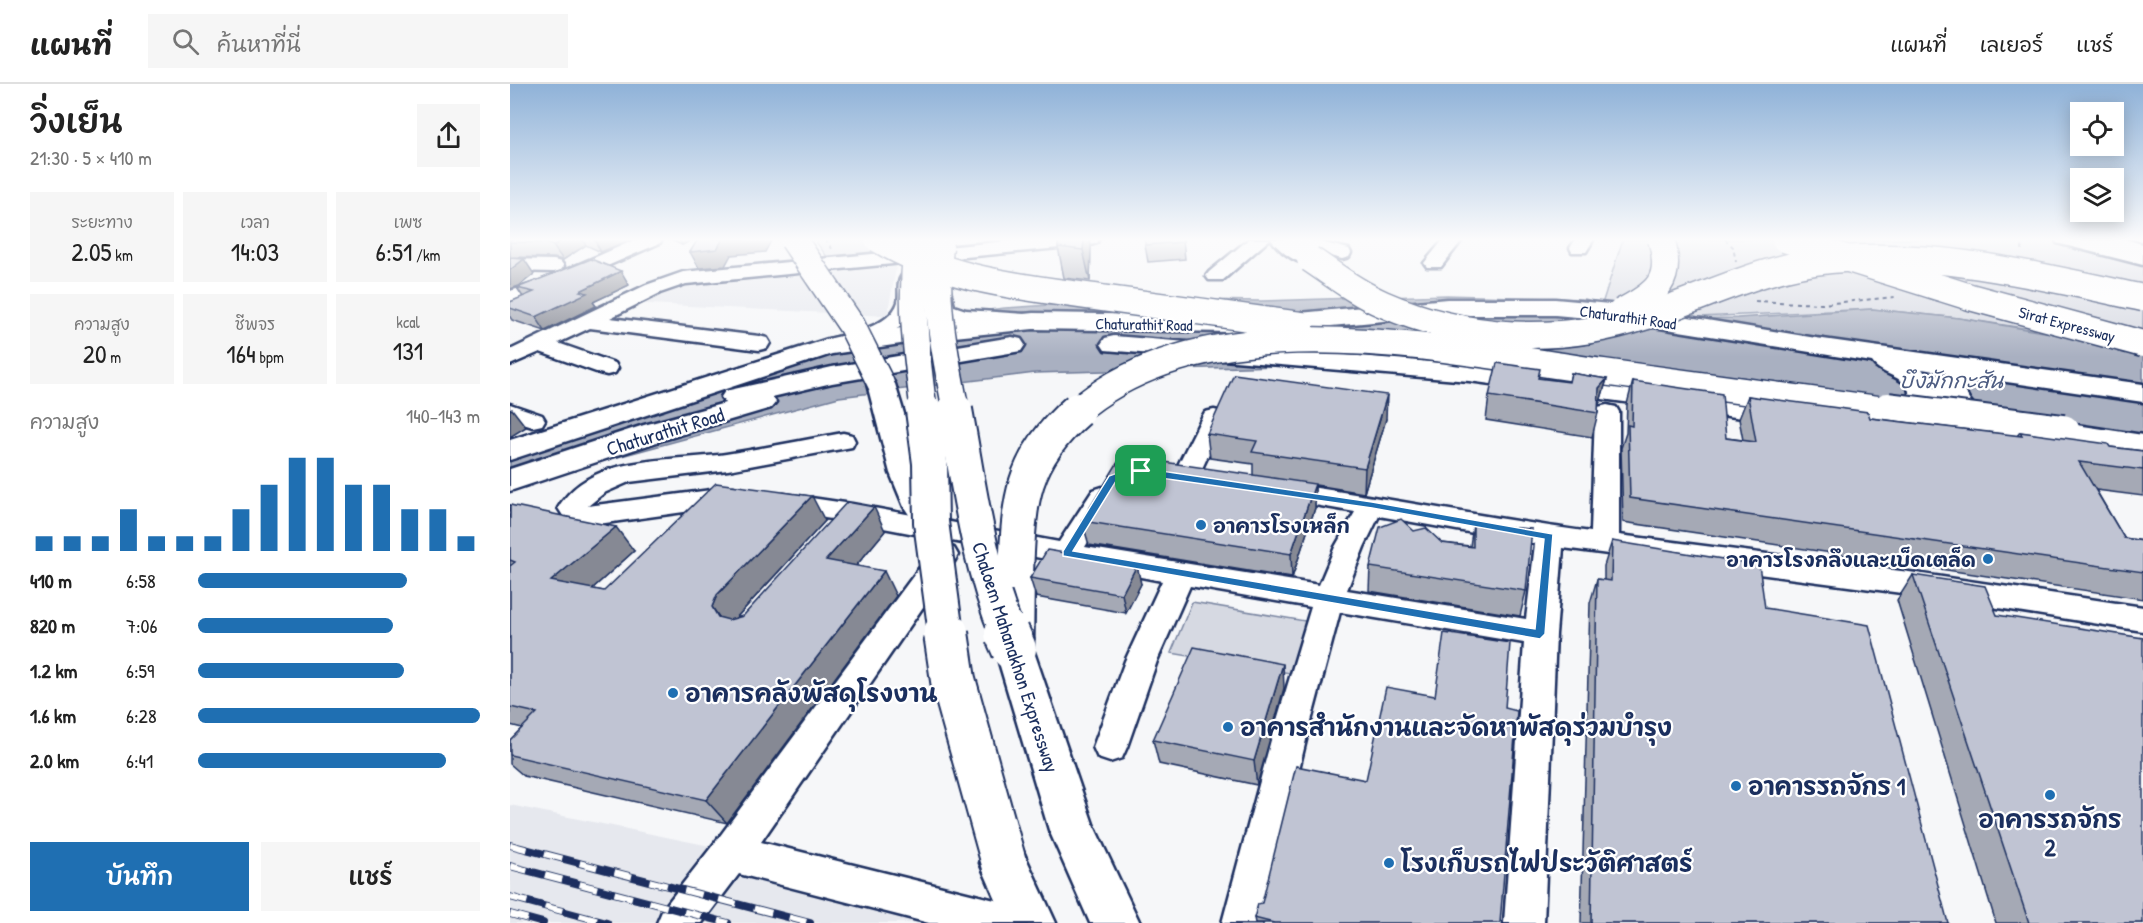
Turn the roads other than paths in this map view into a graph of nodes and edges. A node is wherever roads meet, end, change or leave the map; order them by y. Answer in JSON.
{"nodes":[{"id":1,"x":537,"y":278,"type":"edge"},
{"id":2,"x":560,"y":278,"type":"edge"},
{"id":3,"x":683,"y":278,"type":"edge"},
{"id":4,"x":822,"y":278,"type":"edge"},
{"id":5,"x":911,"y":278,"type":"edge"},
{"id":6,"x":913,"y":278,"type":"edge"},
{"id":7,"x":936,"y":278,"type":"edge"},
{"id":8,"x":940,"y":278,"type":"edge"},
{"id":9,"x":979,"y":278,"type":"edge"},
{"id":10,"x":1339,"y":278,"type":"edge"},
{"id":11,"x":1662,"y":278,"type":"edge"},
{"id":12,"x":1748,"y":278,"type":"edge"},
{"id":13,"x":1910,"y":278,"type":"edge"},
{"id":14,"x":1953,"y":278,"type":"edge"},
{"id":15,"x":2051,"y":278,"type":"edge"},
{"id":16,"x":513,"y":298,"type":"edge"},
{"id":17,"x":2143,"y":298,"type":"edge"},
{"id":18,"x":587,"y":321,"type":"junction"},
{"id":19,"x":1033,"y":321,"type":"junction"},
{"id":20,"x":2143,"y":331,"type":"edge"},
{"id":21,"x":1573,"y":332,"type":"junction"},
{"id":22,"x":894,"y":337,"type":"junction"},
{"id":23,"x":759,"y":343,"type":"dead end"},
{"id":24,"x":539,"y":344,"type":"junction"},
{"id":25,"x":1403,"y":344,"type":"junction"},
{"id":26,"x":2143,"y":344,"type":"edge"},
{"id":27,"x":1816,"y":346,"type":"junction"},
{"id":28,"x":828,"y":347,"type":"junction"},
{"id":29,"x":510,"y":358,"type":"edge"},
{"id":30,"x":926,"y":358,"type":"junction"},
{"id":31,"x":607,"y":368,"type":"dead end"},
{"id":32,"x":2056,"y":380,"type":"junction"},
{"id":33,"x":2143,"y":393,"type":"edge"},
{"id":34,"x":510,"y":411,"type":"edge"},
{"id":35,"x":1607,"y":412,"type":"dead end"},
{"id":36,"x":1214,"y":417,"type":"edge"},
{"id":37,"x":533,"y":420,"type":"dead end"},
{"id":38,"x":1852,"y":422,"type":"junction"},
{"id":39,"x":2143,"y":435,"type":"edge"},
{"id":40,"x":843,"y":441,"type":"dead end"},
{"id":41,"x":2070,"y":443,"type":"junction"},
{"id":42,"x":2143,"y":445,"type":"edge"},
{"id":43,"x":510,"y":450,"type":"edge"},
{"id":44,"x":510,"y":459,"type":"edge"},
{"id":45,"x":2143,"y":463,"type":"edge"},
{"id":46,"x":510,"y":470,"type":"edge"},
{"id":47,"x":1121,"y":474,"type":"edge"},
{"id":48,"x":1185,"y":477,"type":"edge"},
{"id":49,"x":510,"y":480,"type":"edge"},
{"id":50,"x":1253,"y":488,"type":"edge"},
{"id":51,"x":1372,"y":505,"type":"junction"},
{"id":52,"x":852,"y":513,"type":"junction"},
{"id":53,"x":945,"y":528,"type":"junction"},
{"id":54,"x":1550,"y":536,"type":"junction"},
{"id":55,"x":830,"y":538,"type":"edge"},
{"id":56,"x":1605,"y":543,"type":"junction"},
{"id":57,"x":1066,"y":554,"type":"junction"},
{"id":58,"x":1181,"y":573,"type":"junction"},
{"id":59,"x":1328,"y":599,"type":"junction"},
{"id":60,"x":2143,"y":619,"type":"edge"},
{"id":61,"x":1540,"y":634,"type":"junction"},
{"id":62,"x":1014,"y":649,"type":"junction"},
{"id":63,"x":1110,"y":747,"type":"dead end"},
{"id":64,"x":731,"y":853,"type":"junction"},
{"id":65,"x":677,"y":923,"type":"edge"},
{"id":66,"x":1007,"y":923,"type":"edge"},
{"id":67,"x":1031,"y":923,"type":"edge"},
{"id":68,"x":1115,"y":923,"type":"edge"},
{"id":69,"x":1242,"y":923,"type":"edge"},
{"id":70,"x":1524,"y":923,"type":"edge"}],
"edges":[{"from":1,"to":16,"type":"street"},
{"from":2,"to":16,"type":"street"},
{"from":3,"to":18,"type":"street"},
{"from":4,"to":53,"type":"main road","bridge":true},
{"from":5,"to":28,"type":"street"},
{"from":6,"to":53,"type":"main road","bridge":true},
{"from":7,"to":62,"type":"main road","name":"Chaloem Mahanakhon Expressway","bridge":true},
{"from":8,"to":19,"type":"street"},
{"from":9,"to":25,"type":"main road","bridge":true},
{"from":10,"to":21,"type":"main road","bridge":true},
{"from":11,"to":21,"type":"main road","bridge":true},
{"from":12,"to":21,"type":"main road","bridge":true},
{"from":13,"to":26,"type":"main road","name":"Sirat Expressway","bridge":true},
{"from":14,"to":20,"type":"main road","name":"Sirat Expressway","bridge":true},
{"from":15,"to":17,"type":"main road","bridge":true},
{"from":18,"to":23,"type":"street"},
{"from":18,"to":24,"type":"street"},
{"from":19,"to":22,"type":"main road","name":"Chaturathit Road","bridge":true},
{"from":19,"to":27,"type":"main road","name":"Chaturathit Road","bridge":true},
{"from":22,"to":28,"type":"main road","name":"Chaturathit Road"},
{"from":22,"to":44,"type":"main road","name":"Chaturathit Road"},
{"from":24,"to":29,"type":"street"},
{"from":24,"to":31,"type":"street"},
{"from":25,"to":41,"type":"main road","bridge":true},
{"from":25,"to":62,"type":"main road","bridge":true},
{"from":27,"to":32,"type":"main road","name":"Chaturathit Road"},
{"from":27,"to":38,"type":"main road","bridge":true},
{"from":28,"to":43,"type":"main road","name":"Chaturathit Road"},
{"from":30,"to":38,"type":"main road","name":"Chaturathit Road","bridge":true},
{"from":30,"to":46,"type":"main road","name":"Chaturathit Road","bridge":true},
{"from":30,"to":49,"type":"main road","name":"Chaturathit Road","bridge":true},
{"from":32,"to":33,"type":"main road","name":"Chaturathit Road"},
{"from":32,"to":41,"type":"main road","bridge":true},
{"from":34,"to":37,"type":"street"},
{"from":35,"to":56,"type":"street"},
{"from":36,"to":48,"type":"street"},
{"from":38,"to":41,"type":"main road","name":"Chaturathit Road"},
{"from":39,"to":41,"type":"main road"},
{"from":40,"to":52,"type":"street"},
{"from":41,"to":42,"type":"main road"},
{"from":41,"to":45,"type":"main road","name":"Chaturathit Road"},
{"from":47,"to":57,"type":"street"},
{"from":50,"to":51,"type":"street"},
{"from":51,"to":54,"type":"street"},
{"from":51,"to":59,"type":"street"},
{"from":52,"to":53,"type":"street"},
{"from":52,"to":55,"type":"street"},
{"from":53,"to":57,"type":"street"},
{"from":53,"to":64,"type":"street"},
{"from":53,"to":67,"type":"main road","bridge":true},
{"from":54,"to":56,"type":"street"},
{"from":54,"to":61,"type":"street"},
{"from":56,"to":60,"type":"street"},
{"from":57,"to":58,"type":"street"},
{"from":58,"to":59,"type":"street"},
{"from":58,"to":63,"type":"street"},
{"from":59,"to":61,"type":"street"},
{"from":59,"to":69,"type":"street"},
{"from":61,"to":70,"type":"street"},
{"from":62,"to":68,"type":"main road","name":"Chaloem Mahanakhon Expressway"},
{"from":64,"to":65,"type":"street"},
{"from":64,"to":66,"type":"street"}]}
